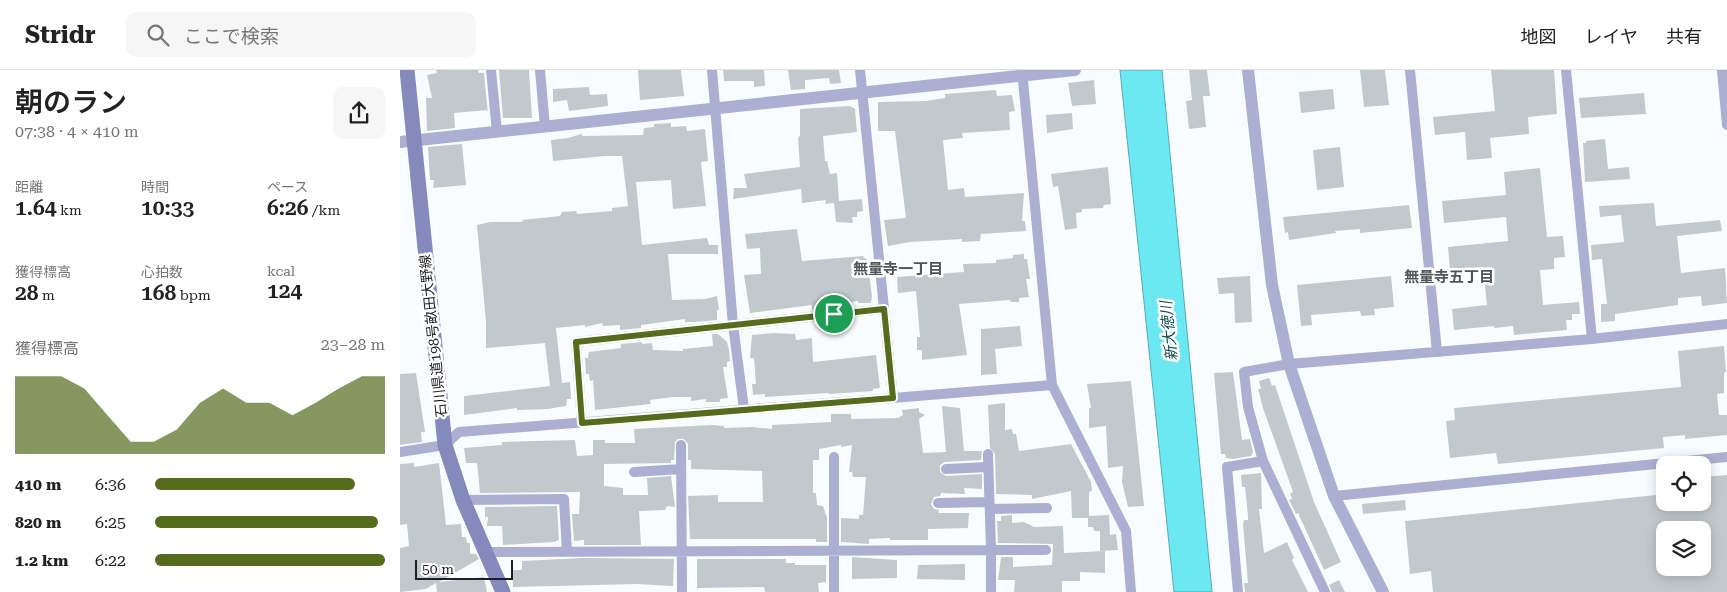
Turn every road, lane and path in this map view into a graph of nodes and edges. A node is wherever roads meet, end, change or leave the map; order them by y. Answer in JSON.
{"nodes":[{"id":1,"x":407,"y":70,"type":"edge"},
{"id":2,"x":491,"y":70,"type":"edge"},
{"id":3,"x":540,"y":70,"type":"edge"},
{"id":4,"x":712,"y":70,"type":"edge"},
{"id":5,"x":860,"y":70,"type":"edge"},
{"id":6,"x":1075,"y":70,"type":"edge"},
{"id":7,"x":1248,"y":70,"type":"edge"},
{"id":8,"x":1410,"y":70,"type":"edge"},
{"id":9,"x":1566,"y":70,"type":"edge"},
{"id":10,"x":1722,"y":70,"type":"edge"},
{"id":11,"x":1022,"y":73,"type":"edge"},
{"id":12,"x":862,"y":93,"type":"junction"},
{"id":13,"x":716,"y":108,"type":"junction"},
{"id":14,"x":1727,"y":125,"type":"edge"},
{"id":15,"x":545,"y":127,"type":"junction"},
{"id":16,"x":496,"y":132,"type":"junction"},
{"id":17,"x":406,"y":142,"type":"edge"},
{"id":18,"x":884,"y":309,"type":"junction"},
{"id":19,"x":1727,"y":324,"type":"edge"},
{"id":20,"x":733,"y":326,"type":"junction"},
{"id":21,"x":1592,"y":339,"type":"junction"},
{"id":22,"x":1437,"y":352,"type":"junction"},
{"id":23,"x":1289,"y":364,"type":"junction"},
{"id":24,"x":1052,"y":385,"type":"junction"},
{"id":25,"x":893,"y":398,"type":"junction"},
{"id":26,"x":744,"y":409,"type":"junction"},
{"id":27,"x":582,"y":423,"type":"junction"},
{"id":28,"x":445,"y":445,"type":"junction"},
{"id":29,"x":681,"y":445,"type":"dead end"},
{"id":30,"x":400,"y":452,"type":"edge"},
{"id":31,"x":988,"y":454,"type":"dead end"},
{"id":32,"x":834,"y":457,"type":"dead end"},
{"id":33,"x":1727,"y":457,"type":"edge"},
{"id":34,"x":1263,"y":461,"type":"junction"},
{"id":35,"x":946,"y":468,"type":"dead end"},
{"id":36,"x":988,"y":468,"type":"junction"},
{"id":37,"x":681,"y":469,"type":"junction"},
{"id":38,"x":634,"y":472,"type":"dead end"},
{"id":39,"x":1334,"y":496,"type":"junction"},
{"id":40,"x":463,"y":500,"type":"junction"},
{"id":41,"x":938,"y":503,"type":"dead end"},
{"id":42,"x":990,"y":506,"type":"junction"},
{"id":43,"x":1047,"y":508,"type":"dead end"},
{"id":44,"x":991,"y":550,"type":"junction"},
{"id":45,"x":1046,"y":550,"type":"dead end"},
{"id":46,"x":834,"y":551,"type":"junction"},
{"id":47,"x":486,"y":552,"type":"junction"},
{"id":48,"x":567,"y":552,"type":"junction"},
{"id":49,"x":682,"y":552,"type":"junction"},
{"id":50,"x":504,"y":592,"type":"edge"},
{"id":51,"x":682,"y":592,"type":"edge"},
{"id":52,"x":834,"y":592,"type":"edge"},
{"id":53,"x":991,"y":592,"type":"edge"},
{"id":54,"x":1131,"y":592,"type":"edge"},
{"id":55,"x":1238,"y":592,"type":"edge"},
{"id":56,"x":1325,"y":592,"type":"edge"},
{"id":57,"x":1383,"y":592,"type":"edge"}],
"edges":[{"from":1,"to":17,"type":"main road","name":"石川県道198号畝田大野線"},
{"from":2,"to":16,"type":"street"},
{"from":3,"to":15,"type":"street"},
{"from":4,"to":13,"type":"street"},
{"from":5,"to":12,"type":"street"},
{"from":6,"to":11,"type":"street"},
{"from":7,"to":23,"type":"street"},
{"from":8,"to":22,"type":"street"},
{"from":9,"to":21,"type":"street"},
{"from":10,"to":14,"type":"street"},
{"from":11,"to":12,"type":"street"},
{"from":11,"to":24,"type":"street"},
{"from":12,"to":13,"type":"street"},
{"from":12,"to":18,"type":"street"},
{"from":13,"to":15,"type":"street"},
{"from":13,"to":20,"type":"street"},
{"from":15,"to":16,"type":"street"},
{"from":16,"to":17,"type":"street"},
{"from":17,"to":28,"type":"main road","name":"石川県道198号畝田大野線"},
{"from":18,"to":20,"type":"street"},
{"from":18,"to":25,"type":"street"},
{"from":19,"to":21,"type":"street"},
{"from":20,"to":26,"type":"street"},
{"from":20,"to":27,"type":"street"},
{"from":21,"to":22,"type":"street"},
{"from":22,"to":23,"type":"street"},
{"from":23,"to":34,"type":"street"},
{"from":23,"to":39,"type":"street"},
{"from":24,"to":25,"type":"street"},
{"from":24,"to":54,"type":"street"},
{"from":25,"to":26,"type":"street"},
{"from":26,"to":27,"type":"street"},
{"from":27,"to":28,"type":"street"},
{"from":28,"to":30,"type":"street"},
{"from":28,"to":40,"type":"main road","name":"石川県道198号畝田大野線"},
{"from":29,"to":37,"type":"street"},
{"from":31,"to":36,"type":"street"},
{"from":32,"to":46,"type":"street"},
{"from":33,"to":39,"type":"street"},
{"from":34,"to":55,"type":"street"},
{"from":34,"to":56,"type":"street"},
{"from":35,"to":36,"type":"street"},
{"from":36,"to":42,"type":"street"},
{"from":37,"to":38,"type":"street"},
{"from":37,"to":49,"type":"street"},
{"from":39,"to":57,"type":"street"},
{"from":40,"to":47,"type":"main road","name":"石川県道198号畝田大野線"},
{"from":40,"to":48,"type":"street"},
{"from":41,"to":42,"type":"street"},
{"from":42,"to":43,"type":"street"},
{"from":42,"to":44,"type":"street"},
{"from":44,"to":45,"type":"street"},
{"from":44,"to":46,"type":"street"},
{"from":44,"to":53,"type":"street"},
{"from":46,"to":49,"type":"street"},
{"from":46,"to":52,"type":"street"},
{"from":47,"to":48,"type":"street"},
{"from":47,"to":50,"type":"main road","name":"石川県道198号畝田大野線"},
{"from":48,"to":49,"type":"street"},
{"from":49,"to":51,"type":"street"}]}
